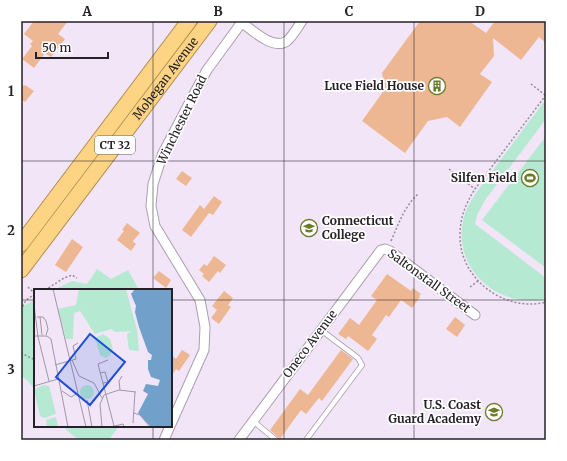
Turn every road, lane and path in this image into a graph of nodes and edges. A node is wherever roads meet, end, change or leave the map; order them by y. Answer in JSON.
{"nodes":[{"id":1,"x":189,"y":21,"type":"edge"},
{"id":2,"x":209,"y":21,"type":"edge"},
{"id":3,"x":302,"y":21,"type":"edge"},
{"id":4,"x":241,"y":22,"type":"edge"},
{"id":5,"x":530,"y":84,"type":"dead end"},
{"id":6,"x":546,"y":95,"type":"edge"},
{"id":7,"x":449,"y":169,"type":"dead end"},
{"id":8,"x":475,"y":189,"type":"junction"},
{"id":9,"x":418,"y":193,"type":"dead end"},
{"id":10,"x":21,"y":244,"type":"edge"},
{"id":11,"x":385,"y":249,"type":"junction"},
{"id":12,"x":21,"y":270,"type":"edge"},
{"id":13,"x":77,"y":278,"type":"dead end"},
{"id":14,"x":478,"y":281,"type":"junction"},
{"id":15,"x":28,"y":287,"type":"dead end"},
{"id":16,"x":50,"y":287,"type":"joint"},
{"id":17,"x":470,"y":287,"type":"dead end"},
{"id":18,"x":47,"y":289,"type":"edge"},
{"id":19,"x":34,"y":293,"type":"edge"},
{"id":20,"x":34,"y":295,"type":"edge"},
{"id":21,"x":546,"y":302,"type":"edge"},
{"id":22,"x":21,"y":310,"type":"edge"},
{"id":23,"x":475,"y":315,"type":"dead end"},
{"id":24,"x":321,"y":330,"type":"junction"},
{"id":25,"x":21,"y":353,"type":"edge"},
{"id":26,"x":34,"y":359,"type":"edge"},
{"id":27,"x":172,"y":421,"type":"edge"},
{"id":28,"x":253,"y":421,"type":"junction"},
{"id":29,"x":169,"y":427,"type":"edge"},
{"id":30,"x":164,"y":440,"type":"edge"},
{"id":31,"x":239,"y":440,"type":"edge"},
{"id":32,"x":276,"y":440,"type":"edge"},
{"id":33,"x":306,"y":440,"type":"edge"}],
"edges":[{"from":1,"to":10,"type":"highway","name":"Mohegan Avenue","number":"CT 32"},
{"from":2,"to":12,"type":"highway","name":"Mohegan Avenue","number":"CT 32"},
{"from":3,"to":4,"type":"street"},
{"from":4,"to":27,"type":"street","name":"Winchester Road"},
{"from":5,"to":6,"type":"path"},
{"from":6,"to":8,"type":"path"},
{"from":7,"to":8,"type":"path"},
{"from":8,"to":14,"type":"path"},
{"from":9,"to":11,"type":"path"},
{"from":11,"to":23,"type":"street","name":"Saltonstall Street"},
{"from":11,"to":24,"type":"street","name":"Oneco Avenue"},
{"from":13,"to":16,"type":"path"},
{"from":14,"to":17,"type":"path"},
{"from":14,"to":21,"type":"path"},
{"from":15,"to":19,"type":"path"},
{"from":16,"to":18,"type":"path"},
{"from":20,"to":22,"type":"path"},
{"from":24,"to":28,"type":"street","name":"Oneco Avenue"},
{"from":24,"to":33,"type":"lane"},
{"from":25,"to":26,"type":"path"},
{"from":28,"to":31,"type":"street","name":"Oneco Avenue"},
{"from":28,"to":32,"type":"lane"},
{"from":29,"to":30,"type":"street","name":"Winchester Road"}]}
